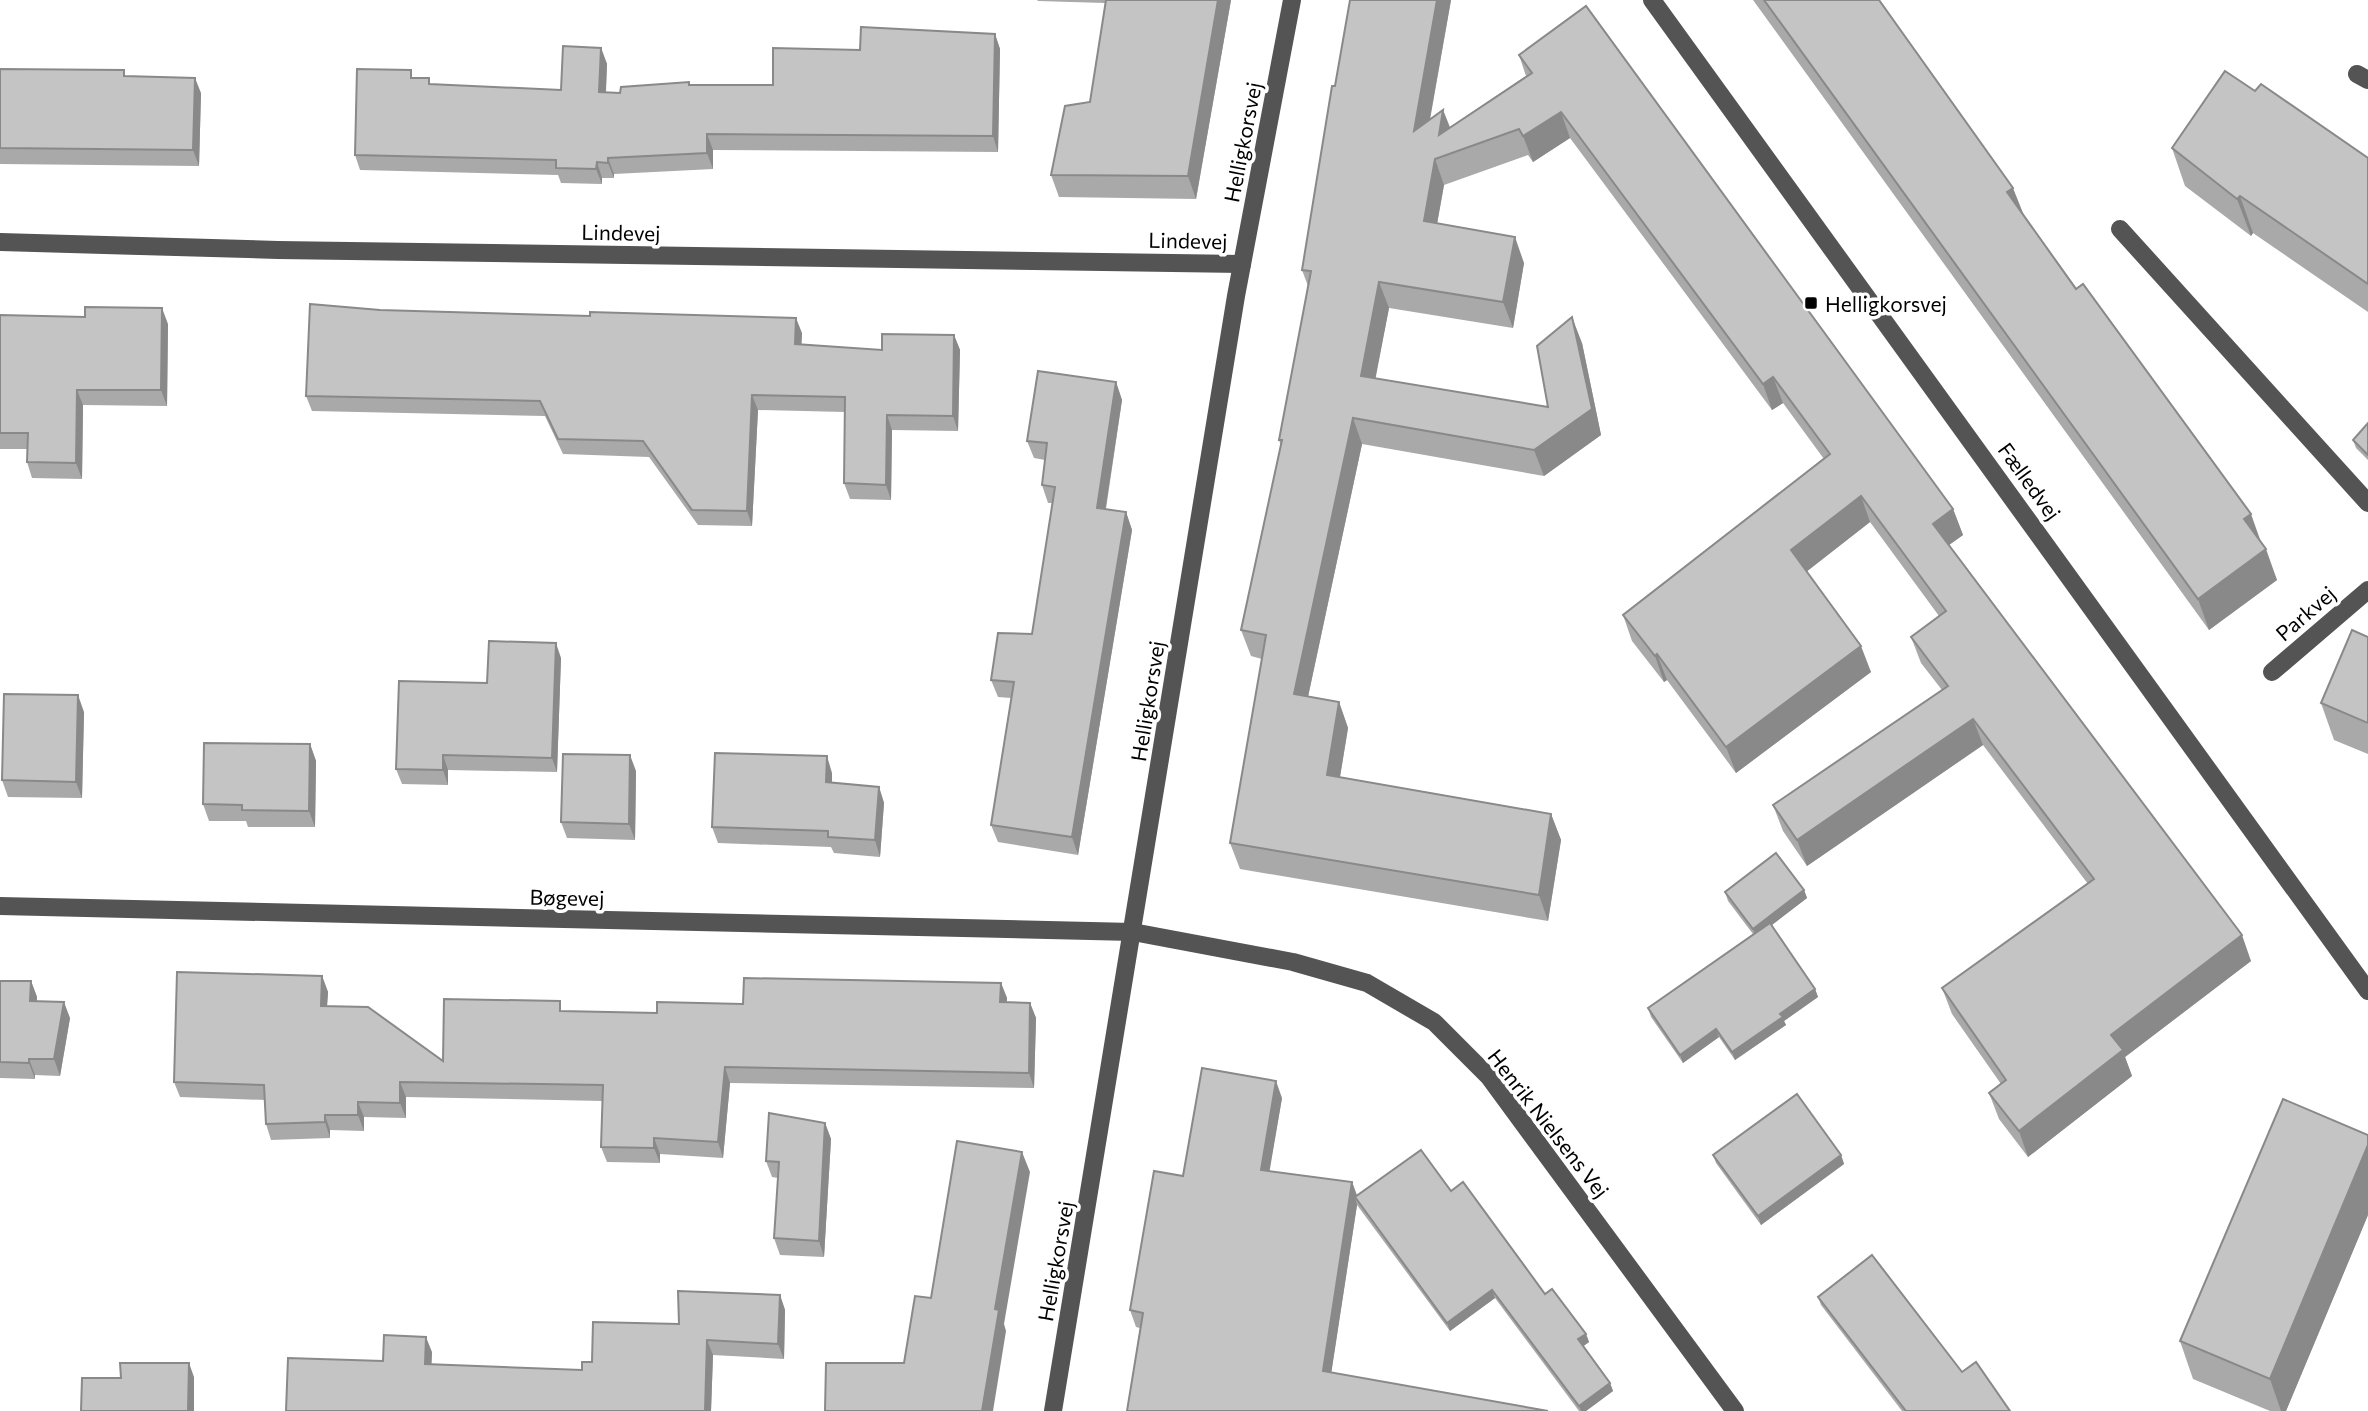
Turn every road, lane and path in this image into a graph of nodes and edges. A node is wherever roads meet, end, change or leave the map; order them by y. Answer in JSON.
{"nodes":[{"id":1,"x":1292,"y":0,"type":"edge"},
{"id":2,"x":1652,"y":0,"type":"edge"},
{"id":3,"x":2120,"y":229,"type":"dead end"},
{"id":4,"x":0,"y":242,"type":"edge"},
{"id":5,"x":1242,"y":264,"type":"junction"},
{"id":6,"x":2368,"y":503,"type":"edge"},
{"id":7,"x":2368,"y":590,"type":"edge"},
{"id":8,"x":2272,"y":672,"type":"dead end"},
{"id":9,"x":0,"y":906,"type":"edge"},
{"id":10,"x":1133,"y":932,"type":"junction"},
{"id":11,"x":2368,"y":991,"type":"edge"},
{"id":12,"x":1053,"y":1411,"type":"edge"},
{"id":13,"x":1735,"y":1411,"type":"edge"}],
"edges":[{"from":1,"to":5,"type":"street","name":"Helligkorsvej"},
{"from":2,"to":11,"type":"street","name":"Fælledvej"},
{"from":3,"to":6,"type":"street"},
{"from":4,"to":5,"type":"street","name":"Lindevej"},
{"from":5,"to":10,"type":"street","name":"Helligkorsvej"},
{"from":7,"to":8,"type":"street","name":"Parkvej"},
{"from":9,"to":10,"type":"street","name":"Bøgevej"},
{"from":10,"to":12,"type":"street","name":"Helligkorsvej"},
{"from":10,"to":13,"type":"street","name":"Henrik Nielsens Vej"}]}
